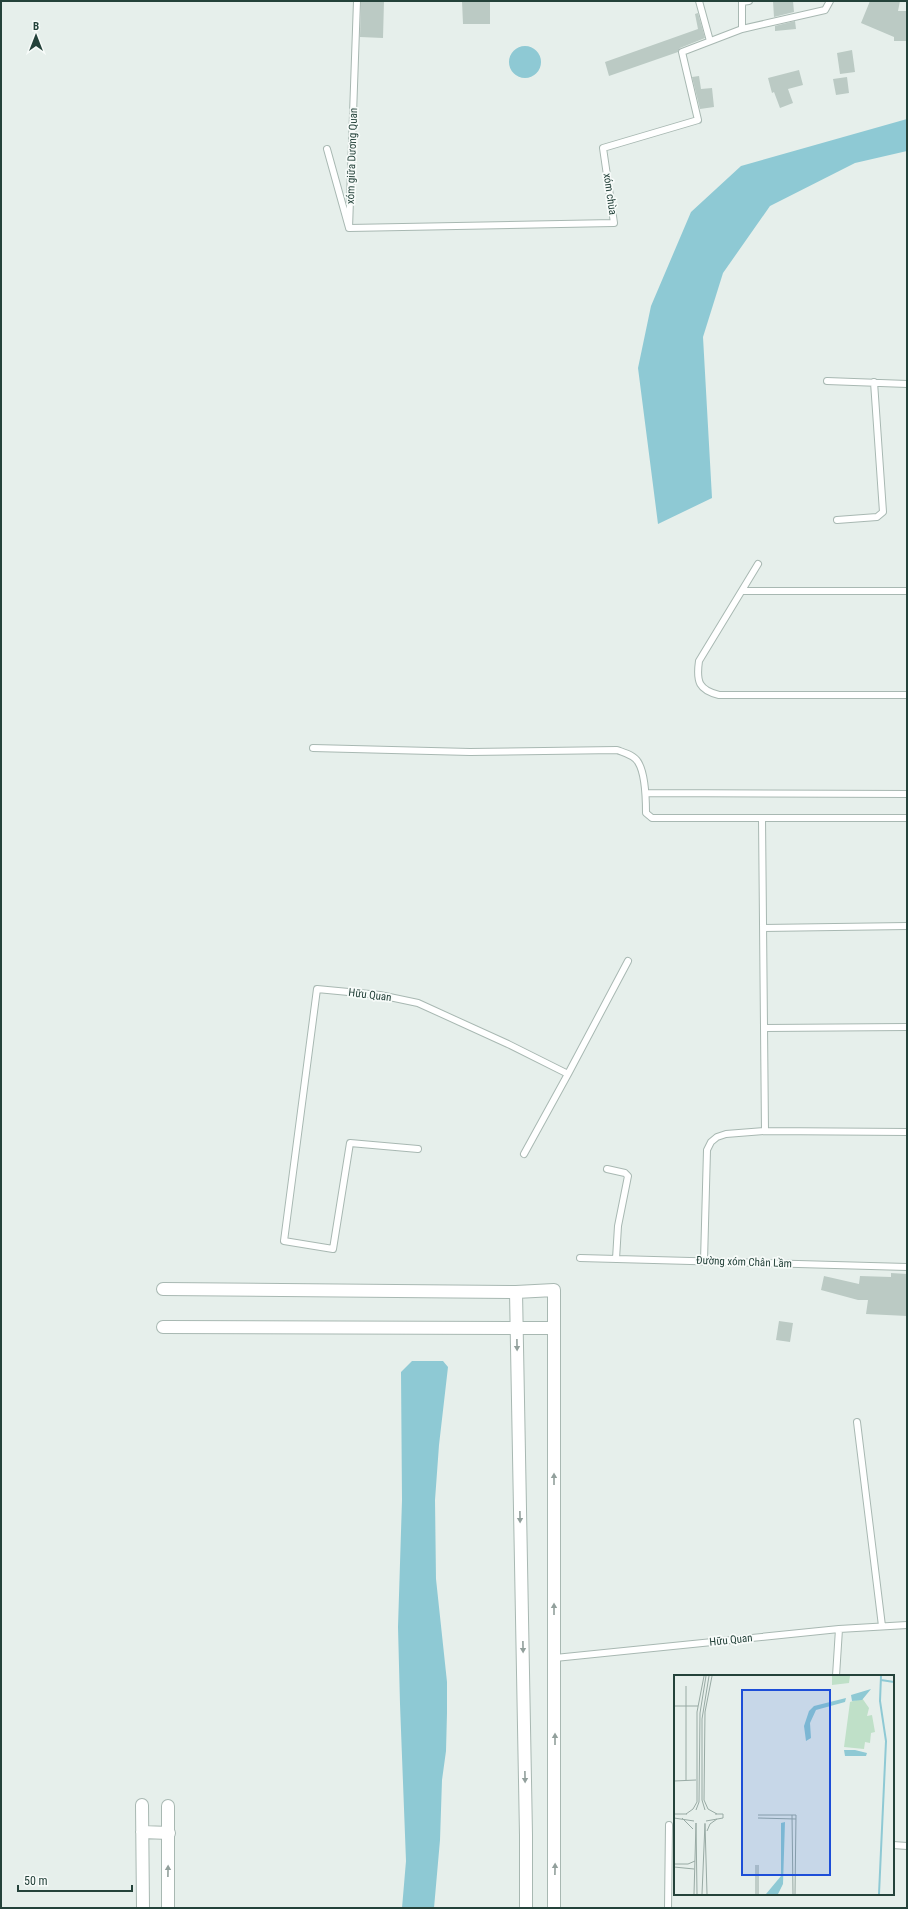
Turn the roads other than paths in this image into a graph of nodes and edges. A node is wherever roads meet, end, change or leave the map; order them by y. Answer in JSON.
{"nodes":[{"id":1,"x":357,"y":1,"type":"edge"},
{"id":2,"x":699,"y":1,"type":"edge"},
{"id":3,"x":749,"y":1,"type":"edge"},
{"id":4,"x":830,"y":1,"type":"edge"},
{"id":5,"x":742,"y":29,"type":"junction"},
{"id":6,"x":710,"y":41,"type":"junction"},
{"id":7,"x":327,"y":149,"type":"dead end"},
{"id":8,"x":349,"y":228,"type":"junction"},
{"id":9,"x":827,"y":381,"type":"dead end"},
{"id":10,"x":874,"y":382,"type":"junction"},
{"id":11,"x":907,"y":384,"type":"edge"},
{"id":12,"x":837,"y":520,"type":"dead end"},
{"id":13,"x":758,"y":564,"type":"dead end"},
{"id":14,"x":742,"y":591,"type":"junction"},
{"id":15,"x":907,"y":591,"type":"edge"},
{"id":16,"x":907,"y":695,"type":"edge"},
{"id":17,"x":313,"y":748,"type":"dead end"},
{"id":18,"x":646,"y":793,"type":"junction"},
{"id":19,"x":907,"y":794,"type":"edge"},
{"id":20,"x":762,"y":818,"type":"junction"},
{"id":21,"x":907,"y":818,"type":"edge"},
{"id":22,"x":907,"y":926,"type":"edge"},
{"id":23,"x":763,"y":928,"type":"junction"},
{"id":24,"x":628,"y":961,"type":"dead end"},
{"id":25,"x":907,"y":1027,"type":"edge"},
{"id":26,"x":765,"y":1028,"type":"junction"},
{"id":27,"x":568,"y":1074,"type":"junction"},
{"id":28,"x":765,"y":1131,"type":"junction"},
{"id":29,"x":907,"y":1132,"type":"edge"},
{"id":30,"x":418,"y":1150,"type":"dead end"},
{"id":31,"x":524,"y":1154,"type":"dead end"},
{"id":32,"x":607,"y":1169,"type":"dead end"},
{"id":33,"x":580,"y":1258,"type":"dead end"},
{"id":34,"x":616,"y":1259,"type":"junction"},
{"id":35,"x":704,"y":1261,"type":"junction"},
{"id":36,"x":907,"y":1266,"type":"edge"},
{"id":37,"x":163,"y":1289,"type":"dead end"},
{"id":38,"x":516,"y":1292,"type":"junction"},
{"id":39,"x":163,"y":1326,"type":"dead end"},
{"id":40,"x":517,"y":1327,"type":"junction"},
{"id":41,"x":553,"y":1328,"type":"junction"},
{"id":42,"x":857,"y":1422,"type":"dead end"},
{"id":43,"x":907,"y":1625,"type":"edge"},
{"id":44,"x":882,"y":1626,"type":"junction"},
{"id":45,"x":839,"y":1630,"type":"junction"},
{"id":46,"x":555,"y":1658,"type":"junction"},
{"id":47,"x":836,"y":1675,"type":"edge"},
{"id":48,"x":142,"y":1805,"type":"dead end"},
{"id":49,"x":168,"y":1806,"type":"dead end"},
{"id":50,"x":669,"y":1825,"type":"dead end"},
{"id":51,"x":142,"y":1832,"type":"junction"},
{"id":52,"x":168,"y":1833,"type":"junction"},
{"id":53,"x":894,"y":1845,"type":"edge"},
{"id":54,"x":907,"y":1846,"type":"edge"},
{"id":55,"x":142,"y":1908,"type":"edge"},
{"id":56,"x":168,"y":1908,"type":"edge"},
{"id":57,"x":526,"y":1908,"type":"edge"},
{"id":58,"x":554,"y":1908,"type":"edge"},
{"id":59,"x":668,"y":1908,"type":"edge"}],
"edges":[{"from":1,"to":8,"type":"lane","name":"xóm giữa Dương Quan"},
{"from":2,"to":6,"type":"lane"},
{"from":3,"to":5,"type":"lane"},
{"from":4,"to":5,"type":"lane","name":"xóm chùa"},
{"from":5,"to":6,"type":"lane","name":"xóm chùa"},
{"from":6,"to":8,"type":"lane","name":"xóm chùa"},
{"from":7,"to":8,"type":"lane","name":"xóm giữa Dương Quan"},
{"from":9,"to":10,"type":"lane"},
{"from":10,"to":11,"type":"lane"},
{"from":10,"to":12,"type":"lane"},
{"from":13,"to":14,"type":"lane"},
{"from":14,"to":15,"type":"lane"},
{"from":14,"to":16,"type":"lane"},
{"from":17,"to":18,"type":"lane"},
{"from":18,"to":19,"type":"lane"},
{"from":18,"to":20,"type":"lane"},
{"from":20,"to":21,"type":"lane"},
{"from":20,"to":23,"type":"lane"},
{"from":22,"to":23,"type":"lane"},
{"from":23,"to":26,"type":"lane"},
{"from":24,"to":27,"type":"lane"},
{"from":25,"to":26,"type":"lane"},
{"from":26,"to":28,"type":"lane"},
{"from":27,"to":30,"type":"lane","name":"Hữu Quan"},
{"from":27,"to":31,"type":"lane"},
{"from":28,"to":29,"type":"lane"},
{"from":28,"to":35,"type":"lane"},
{"from":32,"to":34,"type":"lane"},
{"from":33,"to":34,"type":"lane","name":"Đường xóm Chân Lầm"},
{"from":34,"to":35,"type":"lane","name":"Đường xóm Chân Lầm"},
{"from":35,"to":36,"type":"lane","name":"Đường xóm Chân Lầm"},
{"from":37,"to":38,"type":"street"},
{"from":38,"to":40,"type":"street"},
{"from":38,"to":41,"type":"street"},
{"from":39,"to":40,"type":"street"},
{"from":40,"to":41,"type":"street"},
{"from":40,"to":57,"type":"street","one_way":true},
{"from":46,"to":41,"type":"street","one_way":true},
{"from":42,"to":44,"type":"lane"},
{"from":43,"to":44,"type":"lane","name":"Hữu Quan"},
{"from":44,"to":45,"type":"lane","name":"Hữu Quan"},
{"from":45,"to":46,"type":"lane","name":"Hữu Quan"},
{"from":45,"to":47,"type":"lane"},
{"from":58,"to":46,"type":"street","one_way":true},
{"from":48,"to":51,"type":"street"},
{"from":49,"to":52,"type":"street"},
{"from":50,"to":59,"type":"lane"},
{"from":51,"to":52,"type":"street"},
{"from":51,"to":55,"type":"street"},
{"from":56,"to":52,"type":"street","one_way":true},
{"from":53,"to":54,"type":"lane"}]}
